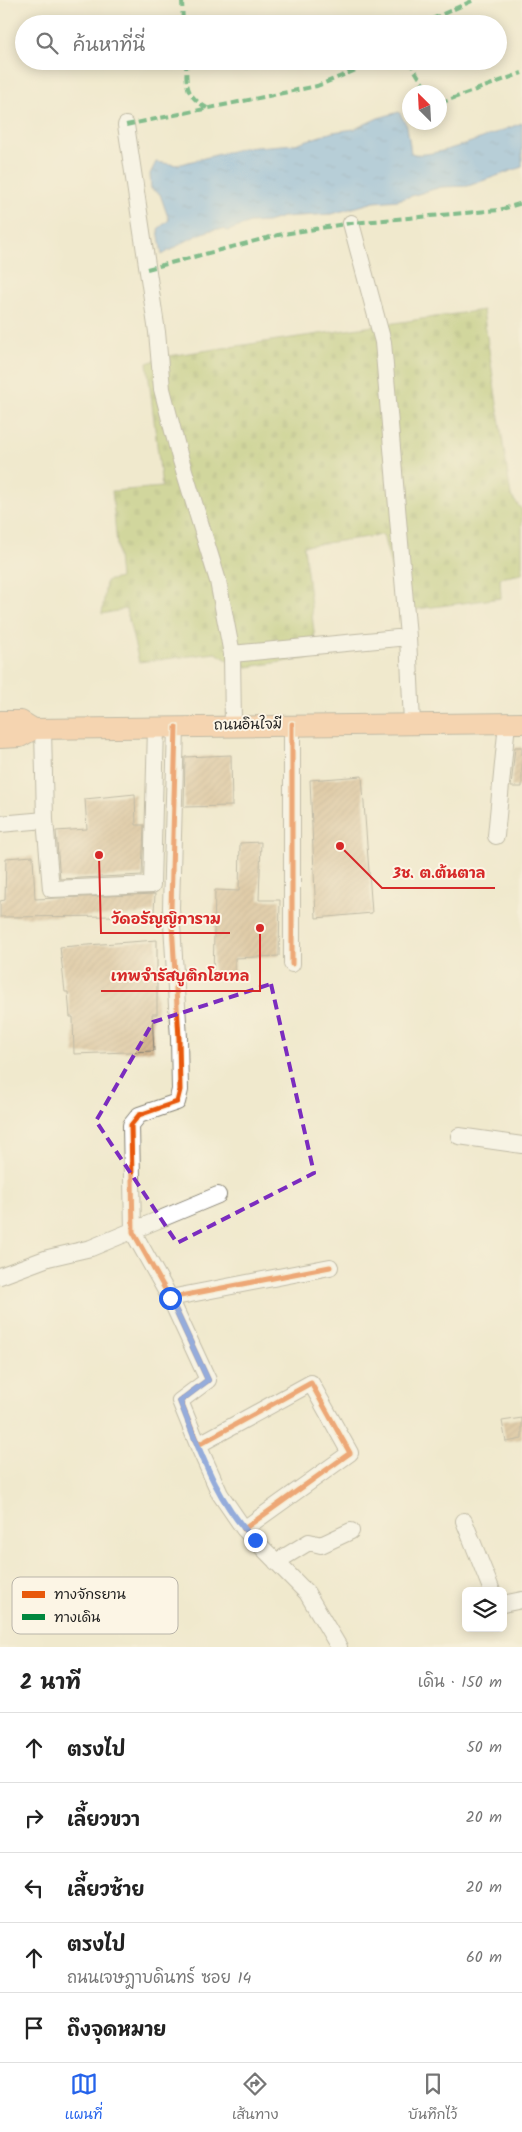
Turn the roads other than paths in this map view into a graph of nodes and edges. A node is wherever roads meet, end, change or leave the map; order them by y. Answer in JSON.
{"nodes":[{"id":1,"x":126,"y":125,"type":"dead end"},
{"id":2,"x":351,"y":223,"type":"dead end"},
{"id":3,"x":408,"y":637,"type":"junction"},
{"id":4,"x":232,"y":654,"type":"junction"},
{"id":5,"x":0,"y":721,"type":"edge"},
{"id":6,"x":515,"y":723,"type":"edge"},
{"id":7,"x":292,"y":724,"type":"junction"},
{"id":8,"x":412,"y":724,"type":"junction"},
{"id":9,"x":233,"y":726,"type":"junction"},
{"id":10,"x":156,"y":727,"type":"junction"},
{"id":11,"x":176,"y":727,"type":"junction"},
{"id":12,"x":38,"y":729,"type":"junction"},
{"id":13,"x":0,"y":738,"type":"edge"},
{"id":14,"x":45,"y":820,"type":"junction"},
{"id":15,"x":0,"y":824,"type":"edge"},
{"id":16,"x":496,"y":836,"type":"dead end"},
{"id":17,"x":292,"y":964,"type":"dead end"},
{"id":18,"x":459,"y":1136,"type":"dead end"},
{"id":19,"x":522,"y":1145,"type":"edge"},
{"id":20,"x":218,"y":1195,"type":"dead end"},
{"id":21,"x":133,"y":1232,"type":"junction"},
{"id":22,"x":330,"y":1266,"type":"dead end"},
{"id":23,"x":0,"y":1276,"type":"edge"},
{"id":24,"x":170,"y":1298,"type":"junction"},
{"id":25,"x":198,"y":1445,"type":"junction"},
{"id":26,"x":464,"y":1521,"type":"dead end"},
{"id":27,"x":244,"y":1529,"type":"junction"},
{"id":28,"x":350,"y":1532,"type":"dead end"},
{"id":29,"x":276,"y":1562,"type":"junction"},
{"id":30,"x":490,"y":1587,"type":"edge"},
{"id":31,"x":522,"y":1600,"type":"edge"},
{"id":32,"x":507,"y":1603,"type":"edge"},
{"id":33,"x":340,"y":1647,"type":"edge"}],
"edges":[{"from":1,"to":4,"type":"street"},
{"from":2,"to":3,"type":"street"},
{"from":3,"to":4,"type":"street"},
{"from":3,"to":8,"type":"street"},
{"from":4,"to":9,"type":"street"},
{"from":5,"to":12,"type":"main road","name":"ถนนอินใจมี"},
{"from":6,"to":8,"type":"main road","name":"ถนนอินใจมี"},
{"from":6,"to":16,"type":"street"},
{"from":7,"to":8,"type":"main road","name":"ถนนอินใจมี"},
{"from":7,"to":9,"type":"main road","name":"ถนนอินใจมี"},
{"from":7,"to":17,"type":"street"},
{"from":9,"to":11,"type":"main road","name":"ถนนอินใจมี"},
{"from":10,"to":11,"type":"main road","name":"ถนนอินใจมี"},
{"from":10,"to":12,"type":"main road","name":"ถนนอินใจมี"},
{"from":10,"to":14,"type":"street"},
{"from":11,"to":21,"type":"street"},
{"from":12,"to":13,"type":"main road","name":"ถนนอินใจมี"},
{"from":12,"to":14,"type":"street"},
{"from":14,"to":15,"type":"street"},
{"from":18,"to":19,"type":"street"},
{"from":20,"to":21,"type":"street"},
{"from":21,"to":23,"type":"street"},
{"from":21,"to":24,"type":"street"},
{"from":22,"to":24,"type":"street"},
{"from":24,"to":25,"type":"street"},
{"from":25,"to":27,"type":"street"},
{"from":25,"to":27,"type":"street"},
{"from":26,"to":30,"type":"street"},
{"from":27,"to":29,"type":"street"},
{"from":28,"to":29,"type":"street"},
{"from":29,"to":33,"type":"street"},
{"from":31,"to":32,"type":"street"}]}
